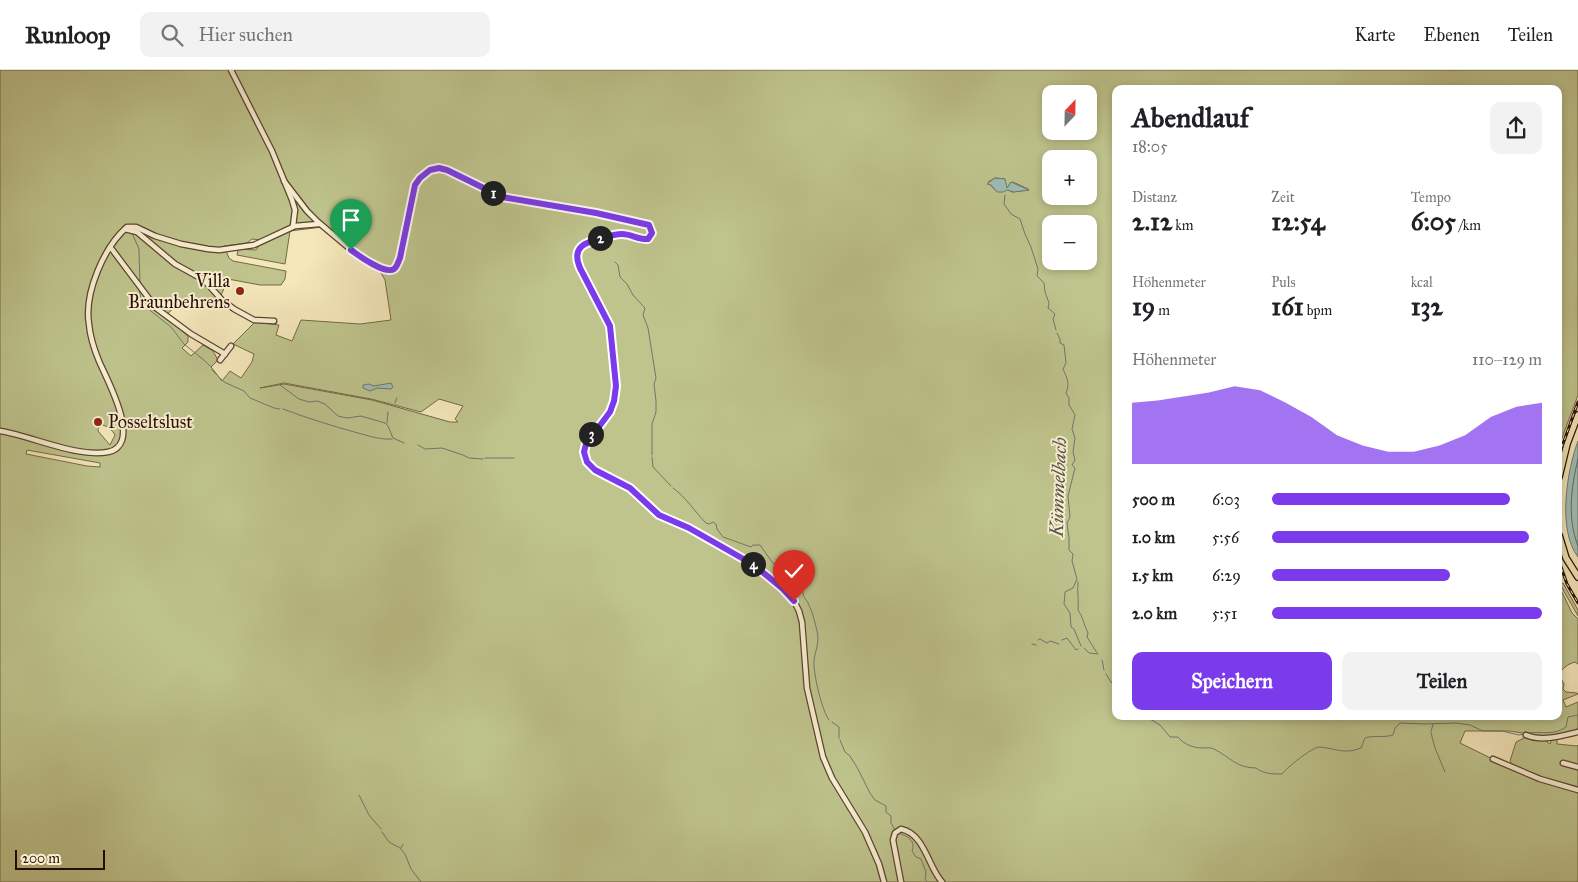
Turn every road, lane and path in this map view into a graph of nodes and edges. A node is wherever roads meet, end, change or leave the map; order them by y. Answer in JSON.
{"nodes":[{"id":1,"x":231,"y":70,"type":"edge"},
{"id":2,"x":284,"y":181,"type":"junction"},
{"id":3,"x":321,"y":224,"type":"junction"},
{"id":4,"x":293,"y":226,"type":"junction"},
{"id":5,"x":124,"y":229,"type":"junction"},
{"id":6,"x":111,"y":248,"type":"junction"},
{"id":7,"x":274,"y":321,"type":"dead end"},
{"id":8,"x":231,"y":346,"type":"dead end"},
{"id":9,"x":225,"y":354,"type":"junction"},
{"id":10,"x":220,"y":360,"type":"dead end"},
{"id":11,"x":1578,"y":415,"type":"edge"},
{"id":12,"x":0,"y":431,"type":"edge"},
{"id":13,"x":1562,"y":465,"type":"edge"},
{"id":14,"x":1562,"y":545,"type":"edge"},
{"id":15,"x":1578,"y":577,"type":"edge"},
{"id":16,"x":1578,"y":732,"type":"edge"},
{"id":17,"x":1526,"y":735,"type":"dead end"},
{"id":18,"x":1493,"y":759,"type":"dead end"},
{"id":19,"x":1563,"y":763,"type":"dead end"},
{"id":20,"x":1578,"y":767,"type":"edge"},
{"id":21,"x":1578,"y":790,"type":"edge"},
{"id":22,"x":884,"y":882,"type":"edge"},
{"id":23,"x":900,"y":882,"type":"edge"},
{"id":24,"x":942,"y":882,"type":"edge"}],
"edges":[{"from":1,"to":2,"type":"street"},
{"from":2,"to":3,"type":"street"},
{"from":2,"to":4,"type":"street"},
{"from":3,"to":4,"type":"street"},
{"from":3,"to":22,"type":"street"},
{"from":4,"to":5,"type":"street"},
{"from":5,"to":6,"type":"street"},
{"from":5,"to":7,"type":"street"},
{"from":6,"to":9,"type":"street"},
{"from":6,"to":12,"type":"street"},
{"from":8,"to":9,"type":"street"},
{"from":9,"to":10,"type":"street"},
{"from":11,"to":13,"type":"main road"},
{"from":14,"to":15,"type":"main road"},
{"from":16,"to":17,"type":"street"},
{"from":18,"to":21,"type":"street"},
{"from":19,"to":20,"type":"street"},
{"from":23,"to":24,"type":"street"}]}
